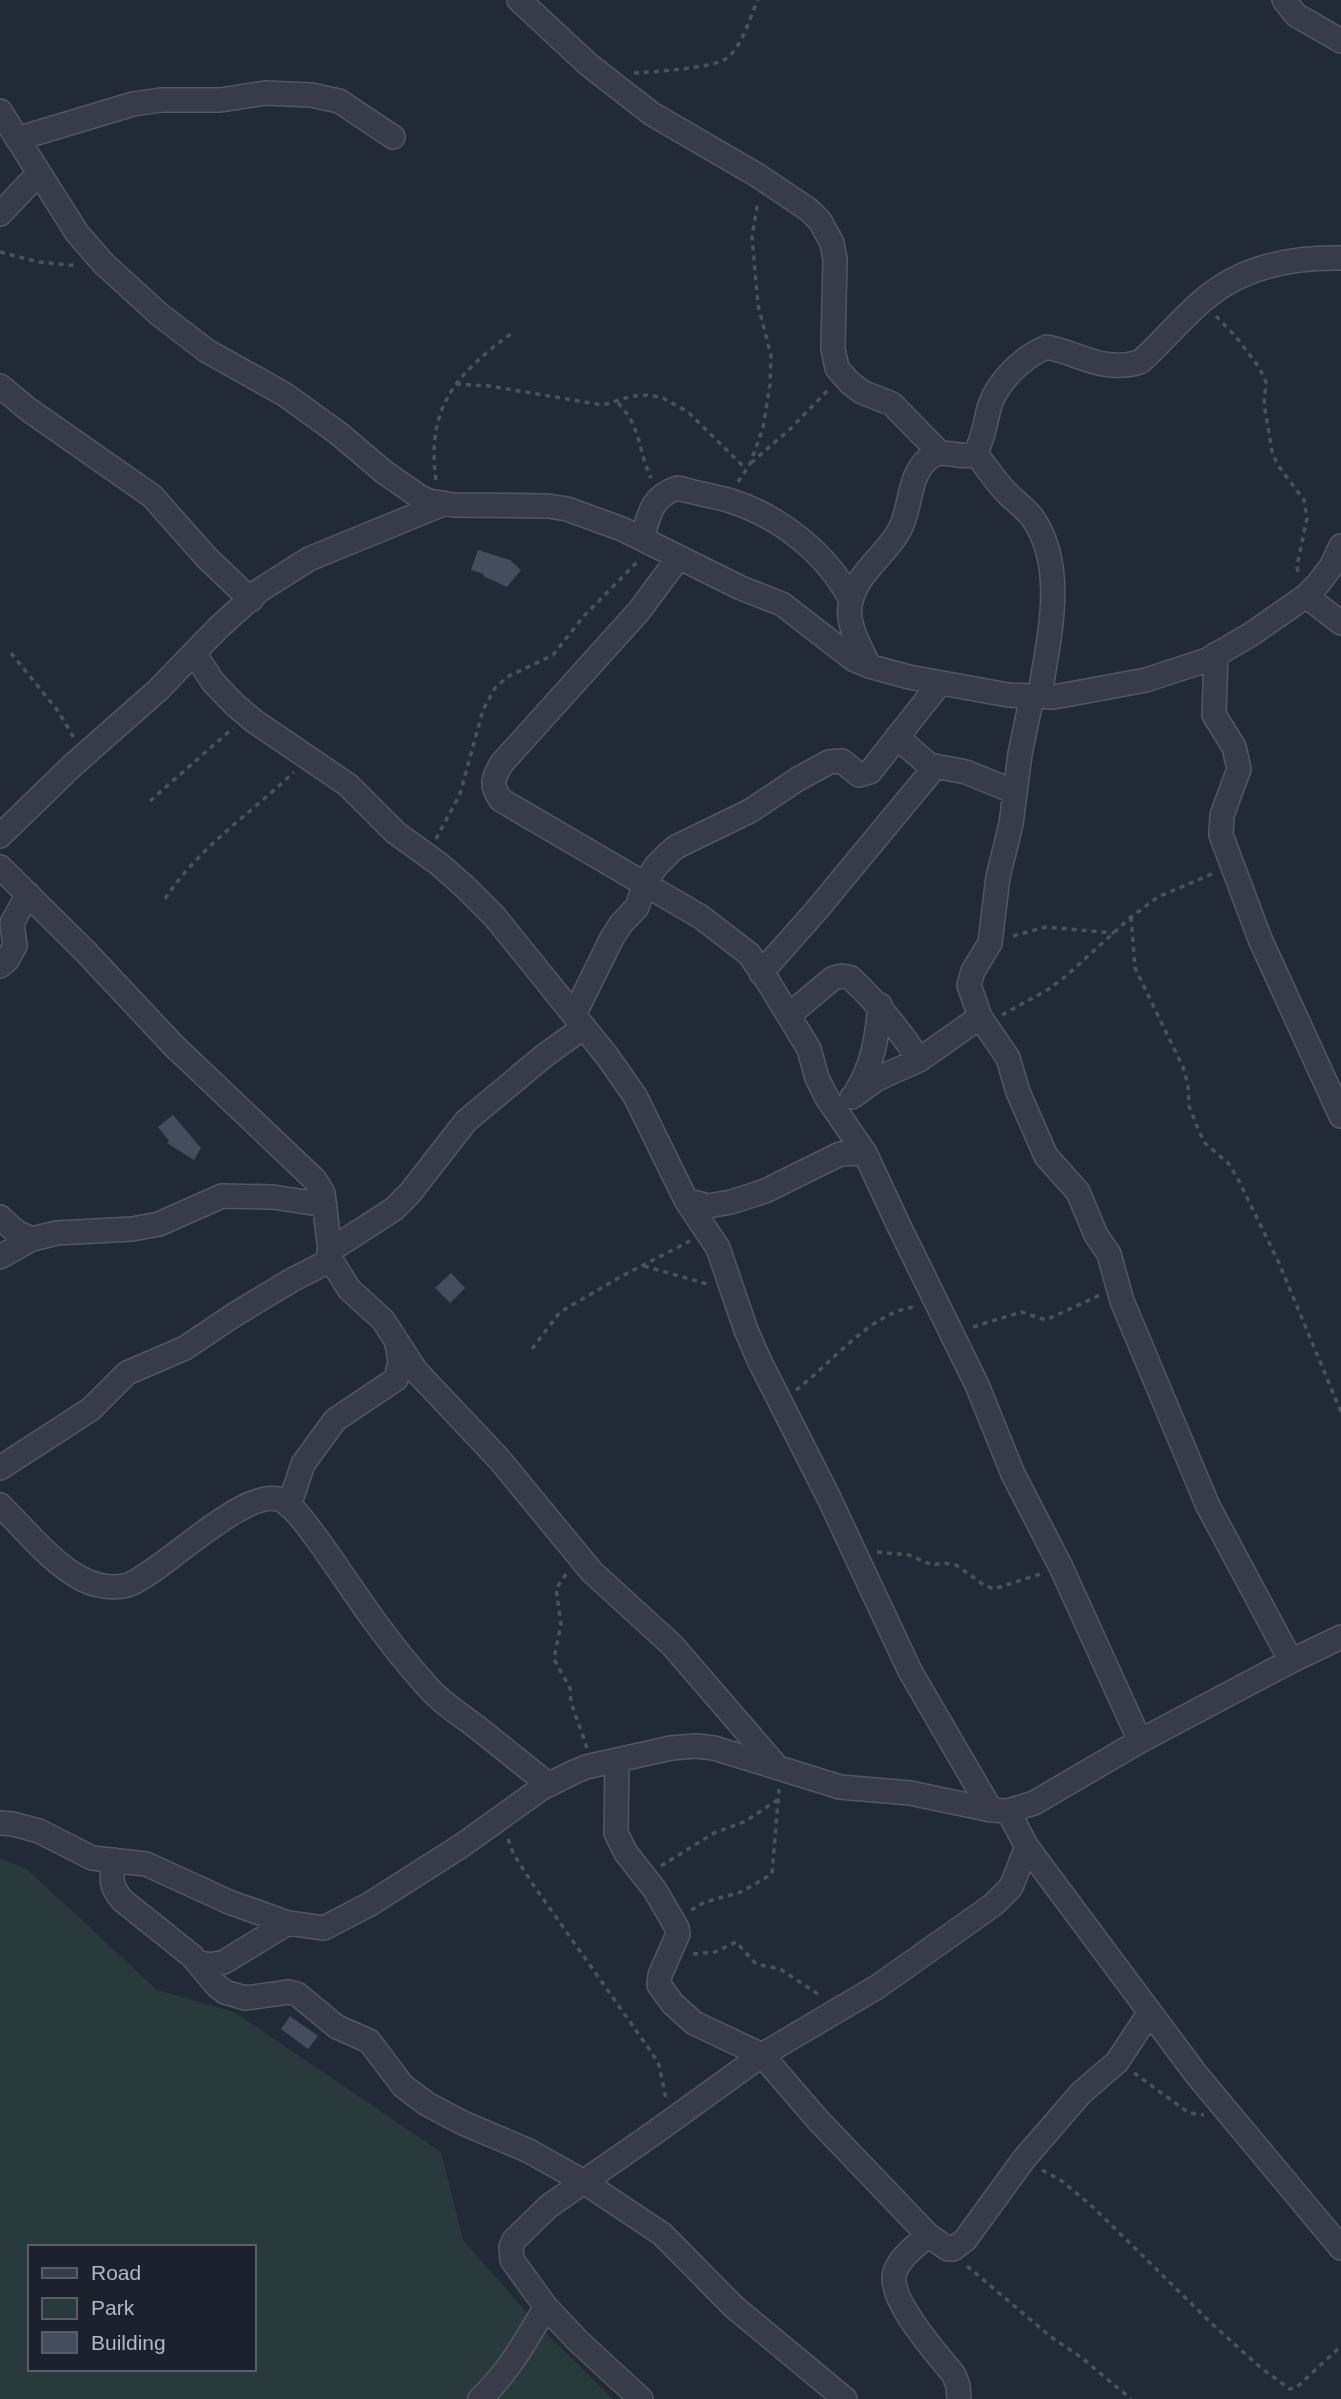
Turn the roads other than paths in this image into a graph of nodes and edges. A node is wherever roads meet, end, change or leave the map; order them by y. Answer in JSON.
{"nodes":[{"id":1,"x":519,"y":0,"type":"edge"},
{"id":2,"x":1284,"y":0,"type":"edge"},
{"id":3,"x":1341,"y":41,"type":"edge"},
{"id":4,"x":0,"y":111,"type":"edge"},
{"id":5,"x":394,"y":137,"type":"dead end"},
{"id":6,"x":18,"y":139,"type":"junction"},
{"id":7,"x":39,"y":173,"type":"junction"},
{"id":8,"x":0,"y":214,"type":"edge"},
{"id":9,"x":1341,"y":258,"type":"edge"},
{"id":10,"x":0,"y":386,"type":"edge"},
{"id":11,"x":939,"y":452,"type":"junction"},
{"id":12,"x":975,"y":453,"type":"junction"},
{"id":13,"x":441,"y":503,"type":"junction"},
{"id":14,"x":648,"y":541,"type":"junction"},
{"id":15,"x":680,"y":557,"type":"junction"},
{"id":16,"x":1338,"y":564,"type":"edge"},
{"id":17,"x":1303,"y":598,"type":"junction"},
{"id":18,"x":251,"y":600,"type":"junction"},
{"id":19,"x":851,"y":600,"type":"junction"},
{"id":20,"x":1341,"y":624,"type":"edge"},
{"id":21,"x":194,"y":653,"type":"junction"},
{"id":22,"x":1216,"y":654,"type":"junction"},
{"id":23,"x":869,"y":666,"type":"junction"},
{"id":24,"x":940,"y":682,"type":"junction"},
{"id":25,"x":1036,"y":696,"type":"junction"},
{"id":26,"x":897,"y":737,"type":"junction"},
{"id":27,"x":935,"y":767,"type":"junction"},
{"id":28,"x":1015,"y":792,"type":"junction"},
{"id":29,"x":0,"y":836,"type":"edge"},
{"id":30,"x":0,"y":867,"type":"edge"},
{"id":31,"x":645,"y":883,"type":"junction"},
{"id":32,"x":29,"y":894,"type":"junction"},
{"id":33,"x":0,"y":966,"type":"edge"},
{"id":34,"x":761,"y":972,"type":"junction"},
{"id":35,"x":880,"y":1005,"type":"junction"},
{"id":36,"x":789,"y":1015,"type":"junction"},
{"id":37,"x":983,"y":1020,"type":"junction"},
{"id":38,"x":579,"y":1021,"type":"junction"},
{"id":39,"x":919,"y":1060,"type":"junction"},
{"id":40,"x":852,"y":1097,"type":"junction"},
{"id":41,"x":1341,"y":1116,"type":"edge"},
{"id":42,"x":847,"y":1125,"type":"junction"},
{"id":43,"x":865,"y":1153,"type":"junction"},
{"id":44,"x":686,"y":1200,"type":"junction"},
{"id":45,"x":325,"y":1205,"type":"junction"},
{"id":46,"x":0,"y":1217,"type":"edge"},
{"id":47,"x":32,"y":1239,"type":"junction"},
{"id":48,"x":330,"y":1256,"type":"junction"},
{"id":49,"x":0,"y":1257,"type":"edge"},
{"id":50,"x":396,"y":1340,"type":"junction"},
{"id":51,"x":0,"y":1468,"type":"edge"},
{"id":52,"x":0,"y":1505,"type":"edge"},
{"id":53,"x":289,"y":1506,"type":"junction"},
{"id":54,"x":1341,"y":1637,"type":"edge"},
{"id":55,"x":1291,"y":1661,"type":"junction"},
{"id":56,"x":1140,"y":1741,"type":"junction"},
{"id":57,"x":617,"y":1760,"type":"junction"},
{"id":58,"x":780,"y":1769,"type":"junction"},
{"id":59,"x":549,"y":1785,"type":"junction"},
{"id":60,"x":1000,"y":1810,"type":"junction"},
{"id":61,"x":0,"y":1823,"type":"edge"},
{"id":62,"x":1027,"y":1847,"type":"junction"},
{"id":63,"x":114,"y":1860,"type":"junction"},
{"id":64,"x":288,"y":1923,"type":"junction"},
{"id":65,"x":197,"y":1962,"type":"junction"},
{"id":66,"x":1150,"y":2012,"type":"junction"},
{"id":67,"x":762,"y":2055,"type":"junction"},
{"id":68,"x":584,"y":2182,"type":"junction"},
{"id":69,"x":928,"y":2235,"type":"junction"},
{"id":70,"x":1341,"y":2248,"type":"edge"},
{"id":71,"x":546,"y":2307,"type":"junction"},
{"id":72,"x":480,"y":2399,"type":"edge"},
{"id":73,"x":641,"y":2399,"type":"edge"},
{"id":74,"x":845,"y":2399,"type":"edge"},
{"id":75,"x":959,"y":2399,"type":"edge"}],
"edges":[{"from":1,"to":11,"type":"street"},
{"from":2,"to":3,"type":"street"},
{"from":4,"to":6,"type":"street"},
{"from":5,"to":6,"type":"street"},
{"from":6,"to":7,"type":"street"},
{"from":7,"to":8,"type":"street"},
{"from":7,"to":13,"type":"street"},
{"from":9,"to":12,"type":"street"},
{"from":10,"to":18,"type":"street"},
{"from":11,"to":12,"type":"street"},
{"from":11,"to":19,"type":"street"},
{"from":12,"to":25,"type":"street"},
{"from":13,"to":14,"type":"street"},
{"from":13,"to":18,"type":"street"},
{"from":14,"to":15,"type":"street"},
{"from":14,"to":19,"type":"street"},
{"from":15,"to":23,"type":"street"},
{"from":15,"to":31,"type":"street"},
{"from":16,"to":17,"type":"street"},
{"from":17,"to":20,"type":"street"},
{"from":17,"to":22,"type":"street"},
{"from":18,"to":21,"type":"street"},
{"from":19,"to":23,"type":"street"},
{"from":21,"to":29,"type":"street"},
{"from":21,"to":38,"type":"street"},
{"from":22,"to":25,"type":"street"},
{"from":22,"to":41,"type":"street"},
{"from":23,"to":24,"type":"street"},
{"from":24,"to":25,"type":"street"},
{"from":24,"to":26,"type":"street"},
{"from":25,"to":28,"type":"street"},
{"from":26,"to":27,"type":"street"},
{"from":26,"to":31,"type":"street"},
{"from":27,"to":28,"type":"street"},
{"from":27,"to":34,"type":"street"},
{"from":28,"to":37,"type":"street"},
{"from":30,"to":32,"type":"street"},
{"from":31,"to":34,"type":"street"},
{"from":31,"to":38,"type":"street"},
{"from":32,"to":33,"type":"street"},
{"from":32,"to":45,"type":"street"},
{"from":34,"to":36,"type":"street"},
{"from":35,"to":36,"type":"street"},
{"from":35,"to":39,"type":"street"},
{"from":35,"to":40,"type":"street"},
{"from":36,"to":42,"type":"street"},
{"from":37,"to":39,"type":"street"},
{"from":37,"to":55,"type":"street"},
{"from":38,"to":44,"type":"street"},
{"from":38,"to":48,"type":"street"},
{"from":39,"to":40,"type":"street"},
{"from":40,"to":42,"type":"street"},
{"from":42,"to":43,"type":"street"},
{"from":43,"to":44,"type":"street"},
{"from":43,"to":56,"type":"street"},
{"from":44,"to":60,"type":"street"},
{"from":45,"to":47,"type":"street"},
{"from":45,"to":48,"type":"street"},
{"from":46,"to":47,"type":"street"},
{"from":47,"to":49,"type":"street"},
{"from":48,"to":50,"type":"street"},
{"from":48,"to":51,"type":"street"},
{"from":50,"to":53,"type":"street"},
{"from":50,"to":58,"type":"street"},
{"from":52,"to":53,"type":"street"},
{"from":53,"to":59,"type":"street"},
{"from":54,"to":55,"type":"street"},
{"from":55,"to":56,"type":"street"},
{"from":56,"to":60,"type":"street"},
{"from":57,"to":58,"type":"street"},
{"from":57,"to":59,"type":"street"},
{"from":57,"to":67,"type":"street"},
{"from":58,"to":60,"type":"street"},
{"from":59,"to":64,"type":"street"},
{"from":60,"to":62,"type":"street"},
{"from":61,"to":63,"type":"street"},
{"from":62,"to":66,"type":"street"},
{"from":62,"to":67,"type":"street"},
{"from":63,"to":64,"type":"street"},
{"from":63,"to":65,"type":"street"},
{"from":64,"to":65,"type":"street"},
{"from":65,"to":68,"type":"street"},
{"from":66,"to":69,"type":"street"},
{"from":66,"to":70,"type":"street"},
{"from":67,"to":68,"type":"street"},
{"from":67,"to":69,"type":"street"},
{"from":68,"to":71,"type":"street"},
{"from":68,"to":74,"type":"street"},
{"from":69,"to":75,"type":"street"},
{"from":71,"to":72,"type":"street"},
{"from":71,"to":73,"type":"street"}]}
